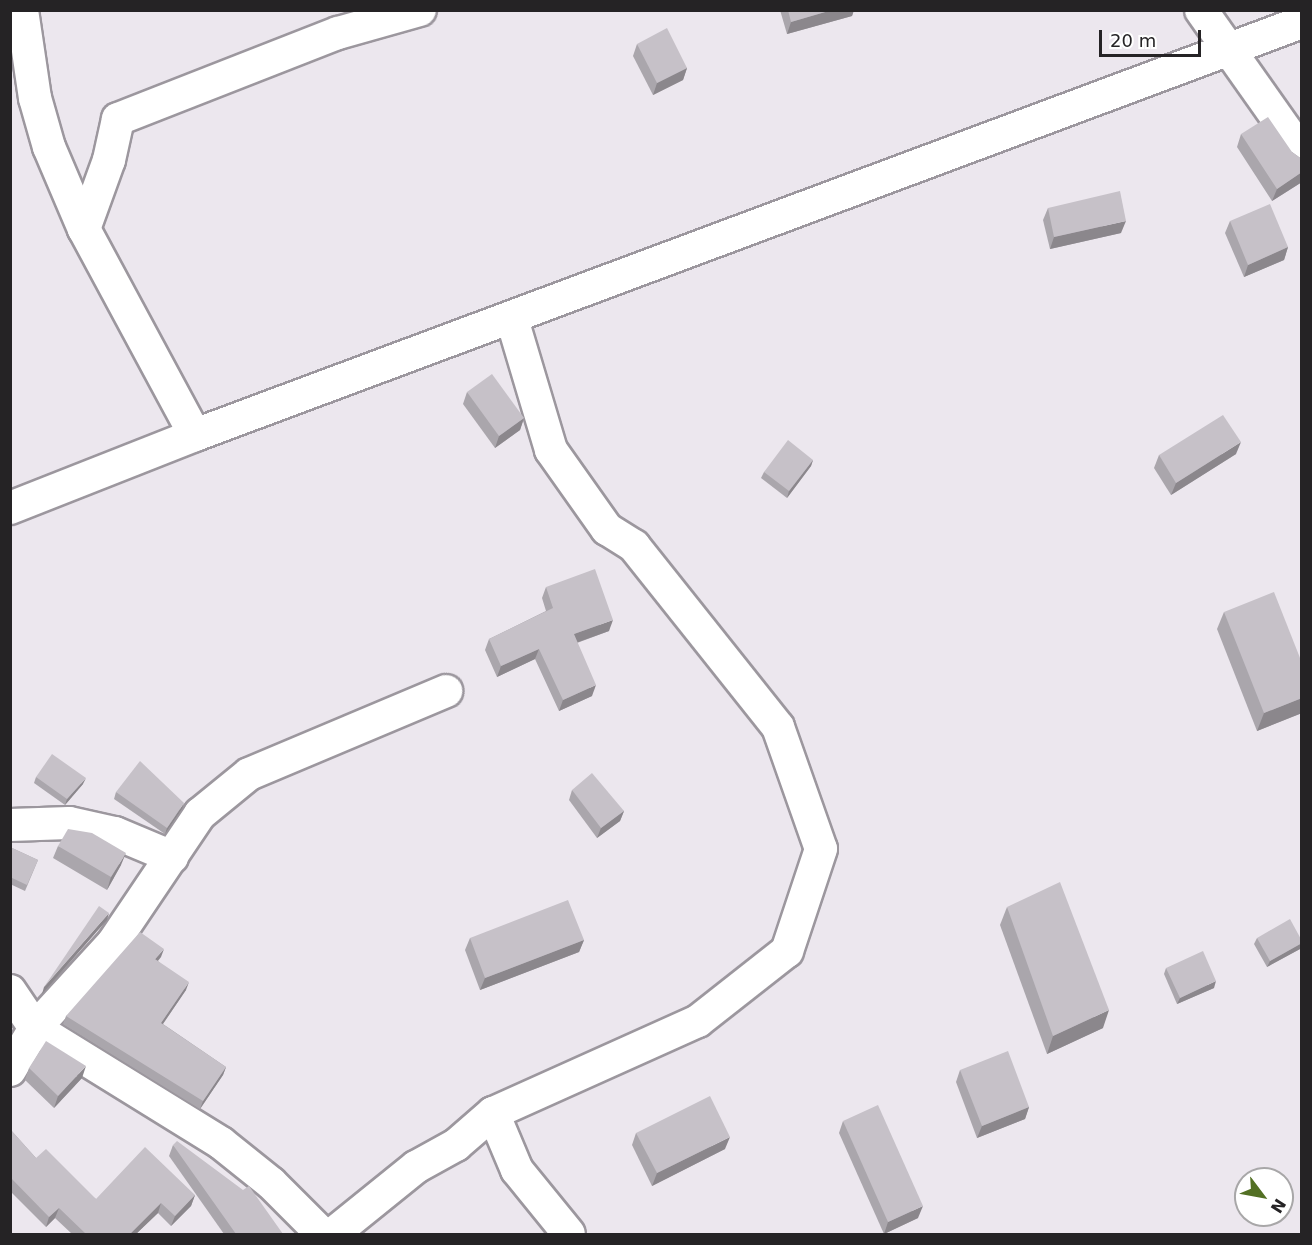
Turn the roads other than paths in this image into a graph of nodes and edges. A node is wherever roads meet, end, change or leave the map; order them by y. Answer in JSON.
{"nodes":[{"id":1,"x":22,"y":10,"type":"edge"},
{"id":2,"x":420,"y":10,"type":"edge"},
{"id":3,"x":1201,"y":10,"type":"edge"},
{"id":4,"x":1302,"y":22,"type":"edge"},
{"id":5,"x":1232,"y":50,"type":"junction"},
{"id":6,"x":1302,"y":153,"type":"edge"},
{"id":7,"x":84,"y":229,"type":"junction"},
{"id":8,"x":512,"y":319,"type":"junction"},
{"id":9,"x":195,"y":435,"type":"junction"},
{"id":10,"x":10,"y":508,"type":"edge"},
{"id":11,"x":446,"y":691,"type":"dead end"},
{"id":12,"x":10,"y":825,"type":"edge"},
{"id":13,"x":172,"y":857,"type":"junction"},
{"id":14,"x":10,"y":991,"type":"edge"},
{"id":15,"x":35,"y":1028,"type":"junction"},
{"id":16,"x":10,"y":1070,"type":"edge"},
{"id":17,"x":493,"y":1113,"type":"junction"},
{"id":18,"x":322,"y":1234,"type":"edge"},
{"id":19,"x":333,"y":1234,"type":"edge"},
{"id":20,"x":569,"y":1234,"type":"edge"}],
"edges":[{"from":1,"to":7,"type":"street"},
{"from":2,"to":7,"type":"street"},
{"from":3,"to":5,"type":"street"},
{"from":4,"to":5,"type":"street"},
{"from":5,"to":6,"type":"street"},
{"from":5,"to":8,"type":"street"},
{"from":7,"to":9,"type":"street"},
{"from":8,"to":9,"type":"street"},
{"from":8,"to":17,"type":"street"},
{"from":9,"to":10,"type":"street"},
{"from":11,"to":13,"type":"street"},
{"from":12,"to":13,"type":"street"},
{"from":13,"to":15,"type":"street"},
{"from":14,"to":15,"type":"street"},
{"from":15,"to":16,"type":"street"},
{"from":15,"to":18,"type":"street"},
{"from":17,"to":19,"type":"street"},
{"from":17,"to":20,"type":"street"}]}
